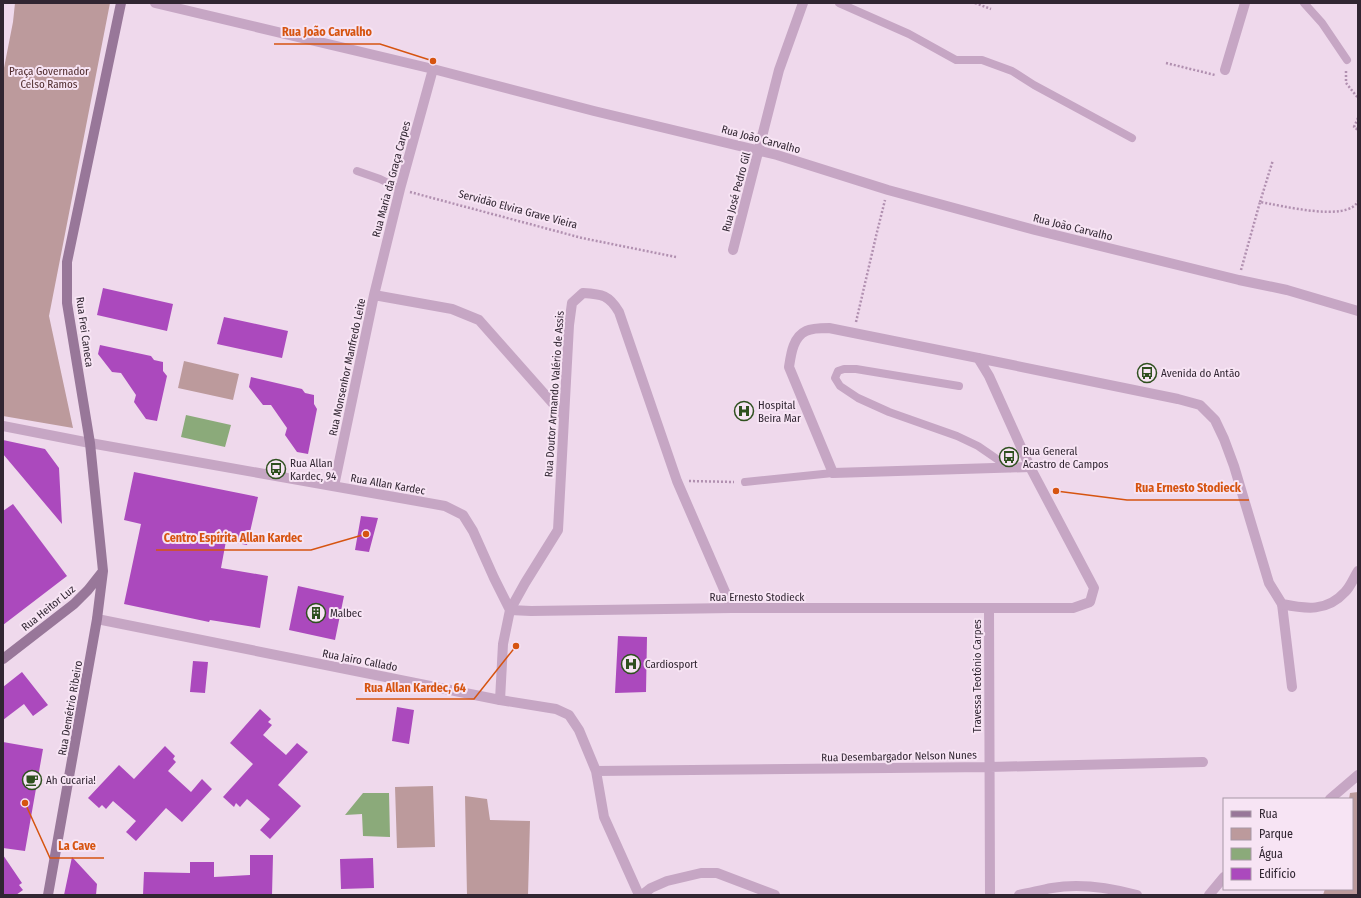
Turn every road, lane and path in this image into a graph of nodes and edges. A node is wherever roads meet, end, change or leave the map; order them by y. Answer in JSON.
{"nodes":[{"id":1,"x":121,"y":3,"type":"edge"},
{"id":2,"x":155,"y":3,"type":"edge"},
{"id":3,"x":803,"y":3,"type":"edge"},
{"id":4,"x":839,"y":3,"type":"edge"},
{"id":5,"x":975,"y":3,"type":"edge"},
{"id":6,"x":1246,"y":3,"type":"edge"},
{"id":7,"x":1304,"y":3,"type":"edge"},
{"id":8,"x":991,"y":10,"type":"dead end"},
{"id":9,"x":1347,"y":60,"type":"joint"},
{"id":10,"x":1166,"y":63,"type":"dead end"},
{"id":11,"x":433,"y":69,"type":"junction"},
{"id":12,"x":1225,"y":70,"type":"joint"},
{"id":13,"x":1358,"y":98,"type":"edge"},
{"id":14,"x":1358,"y":118,"type":"edge"},
{"id":15,"x":1358,"y":130,"type":"edge"},
{"id":16,"x":1132,"y":138,"type":"dead end"},
{"id":17,"x":759,"y":150,"type":"junction"},
{"id":18,"x":1273,"y":160,"type":"dead end"},
{"id":19,"x":357,"y":171,"type":"dead end"},
{"id":20,"x":400,"y":189,"type":"junction"},
{"id":21,"x":888,"y":190,"type":"junction"},
{"id":22,"x":1358,"y":201,"type":"edge"},
{"id":23,"x":1260,"y":202,"type":"junction"},
{"id":24,"x":733,"y":250,"type":"dead end"},
{"id":25,"x":676,"y":257,"type":"dead end"},
{"id":26,"x":1239,"y":280,"type":"junction"},
{"id":27,"x":374,"y":295,"type":"junction"},
{"id":28,"x":1358,"y":311,"type":"edge"},
{"id":29,"x":854,"y":333,"type":"junction"},
{"id":30,"x":978,"y":358,"type":"junction"},
{"id":31,"x":960,"y":386,"type":"dead end"},
{"id":32,"x":564,"y":416,"type":"junction"},
{"id":33,"x":3,"y":426,"type":"edge"},
{"id":34,"x":90,"y":443,"type":"junction"},
{"id":35,"x":1030,"y":467,"type":"junction"},
{"id":36,"x":1010,"y":468,"type":"junction"},
{"id":37,"x":833,"y":473,"type":"junction"},
{"id":38,"x":677,"y":481,"type":"junction"},
{"id":39,"x":745,"y":482,"type":"joint"},
{"id":40,"x":334,"y":486,"type":"junction"},
{"id":41,"x":103,"y":571,"type":"junction"},
{"id":42,"x":1358,"y":571,"type":"edge"},
{"id":43,"x":1282,"y":604,"type":"junction"},
{"id":44,"x":732,"y":608,"type":"junction"},
{"id":45,"x":989,"y":609,"type":"junction"},
{"id":46,"x":510,"y":610,"type":"junction"},
{"id":47,"x":97,"y":619,"type":"junction"},
{"id":48,"x":3,"y":659,"type":"edge"},
{"id":49,"x":1292,"y":687,"type":"dead end"},
{"id":50,"x":500,"y":700,"type":"junction"},
{"id":51,"x":1203,"y":762,"type":"dead end"},
{"id":52,"x":990,"y":767,"type":"junction"},
{"id":53,"x":596,"y":771,"type":"junction"},
{"id":54,"x":1358,"y":775,"type":"edge"},
{"id":55,"x":1331,"y":798,"type":"edge"},
{"id":56,"x":1223,"y":878,"type":"edge"},
{"id":57,"x":48,"y":895,"type":"edge"},
{"id":58,"x":639,"y":895,"type":"edge"},
{"id":59,"x":642,"y":895,"type":"edge"},
{"id":60,"x":775,"y":895,"type":"edge"},
{"id":61,"x":990,"y":895,"type":"edge"},
{"id":62,"x":1019,"y":895,"type":"edge"},
{"id":63,"x":1137,"y":895,"type":"edge"},
{"id":64,"x":1209,"y":895,"type":"edge"}],
"edges":[{"from":1,"to":34,"type":"main road","name":"Rua Frei Caneca"},
{"from":2,"to":11,"type":"street","name":"Rua João Carvalho"},
{"from":3,"to":17,"type":"street","name":"Rua José Pedro Gil"},
{"from":4,"to":16,"type":"lane"},
{"from":5,"to":8,"type":"path"},
{"from":6,"to":12,"type":"street"},
{"from":7,"to":9,"type":"lane"},
{"from":9,"to":13,"type":"path"},
{"from":10,"to":12,"type":"path"},
{"from":11,"to":17,"type":"street","name":"Rua João Carvalho"},
{"from":11,"to":20,"type":"street","name":"Rua Maria da Graça Carpes"},
{"from":14,"to":15,"type":"path"},
{"from":17,"to":21,"type":"street","name":"Rua João Carvalho"},
{"from":17,"to":24,"type":"street","name":"Rua José Pedro Gil"},
{"from":18,"to":23,"type":"path"},
{"from":19,"to":20,"type":"lane"},
{"from":20,"to":25,"type":"path","name":"Servidão Elvira Grave Vieira"},
{"from":20,"to":27,"type":"street","name":"Rua Maria da Graça Carpes"},
{"from":21,"to":26,"type":"street","name":"Rua João Carvalho"},
{"from":21,"to":29,"type":"path"},
{"from":22,"to":23,"type":"path"},
{"from":23,"to":26,"type":"path"},
{"from":26,"to":28,"type":"street","name":"Rua João Carvalho"},
{"from":27,"to":32,"type":"street","name":"Rua Monsenhor Manfredo Leite"},
{"from":27,"to":40,"type":"street","name":"Rua Monsenhor Manfredo Leite"},
{"from":29,"to":30,"type":"street"},
{"from":29,"to":37,"type":"street"},
{"from":30,"to":35,"type":"street","name":"Rua Ernesto Stodieck"},
{"from":30,"to":43,"type":"street"},
{"from":31,"to":36,"type":"lane"},
{"from":32,"to":38,"type":"street","name":"Rua Doutor Armando Valério de Assis"},
{"from":32,"to":46,"type":"street","name":"Rua Doutor Armando Valério de Assis"},
{"from":33,"to":34,"type":"street"},
{"from":34,"to":40,"type":"street","name":"Rua Allan Kardec"},
{"from":34,"to":41,"type":"main road","name":"Rua Frei Caneca"},
{"from":35,"to":36,"type":"street"},
{"from":35,"to":45,"type":"street","name":"Rua Ernesto Stodieck"},
{"from":36,"to":37,"type":"street"},
{"from":37,"to":39,"type":"lane"},
{"from":38,"to":39,"type":"path"},
{"from":38,"to":44,"type":"street","name":"Rua Doutor Armando Valério de Assis"},
{"from":40,"to":46,"type":"street","name":"Rua Allan Kardec"},
{"from":41,"to":47,"type":"main road","name":"Rua Demétrio Ribeiro"},
{"from":41,"to":48,"type":"main road","name":"Rua Heitor Luz"},
{"from":42,"to":43,"type":"street"},
{"from":43,"to":49,"type":"street"},
{"from":44,"to":45,"type":"street","name":"Rua Ernesto Stodieck"},
{"from":44,"to":46,"type":"street","name":"Rua Ernesto Stodieck"},
{"from":45,"to":52,"type":"street","name":"Travessa Teotônio Carpes"},
{"from":46,"to":50,"type":"street"},
{"from":47,"to":50,"type":"street","name":"Rua Jairo Callado"},
{"from":47,"to":57,"type":"main road","name":"Rua Demétrio Ribeiro"},
{"from":50,"to":53,"type":"street","name":"Rua Jairo Callado"},
{"from":51,"to":52,"type":"street","name":"Rua Desembargador Nelson Nunes"},
{"from":52,"to":53,"type":"street","name":"Rua Desembargador Nelson Nunes"},
{"from":52,"to":61,"type":"street","name":"Travessa Teotônio Carpes"},
{"from":53,"to":58,"type":"street","name":"Rua Jairo Callado"},
{"from":54,"to":55,"type":"street"},
{"from":56,"to":64,"type":"street"},
{"from":59,"to":60,"type":"street"},
{"from":62,"to":63,"type":"street"}]}
